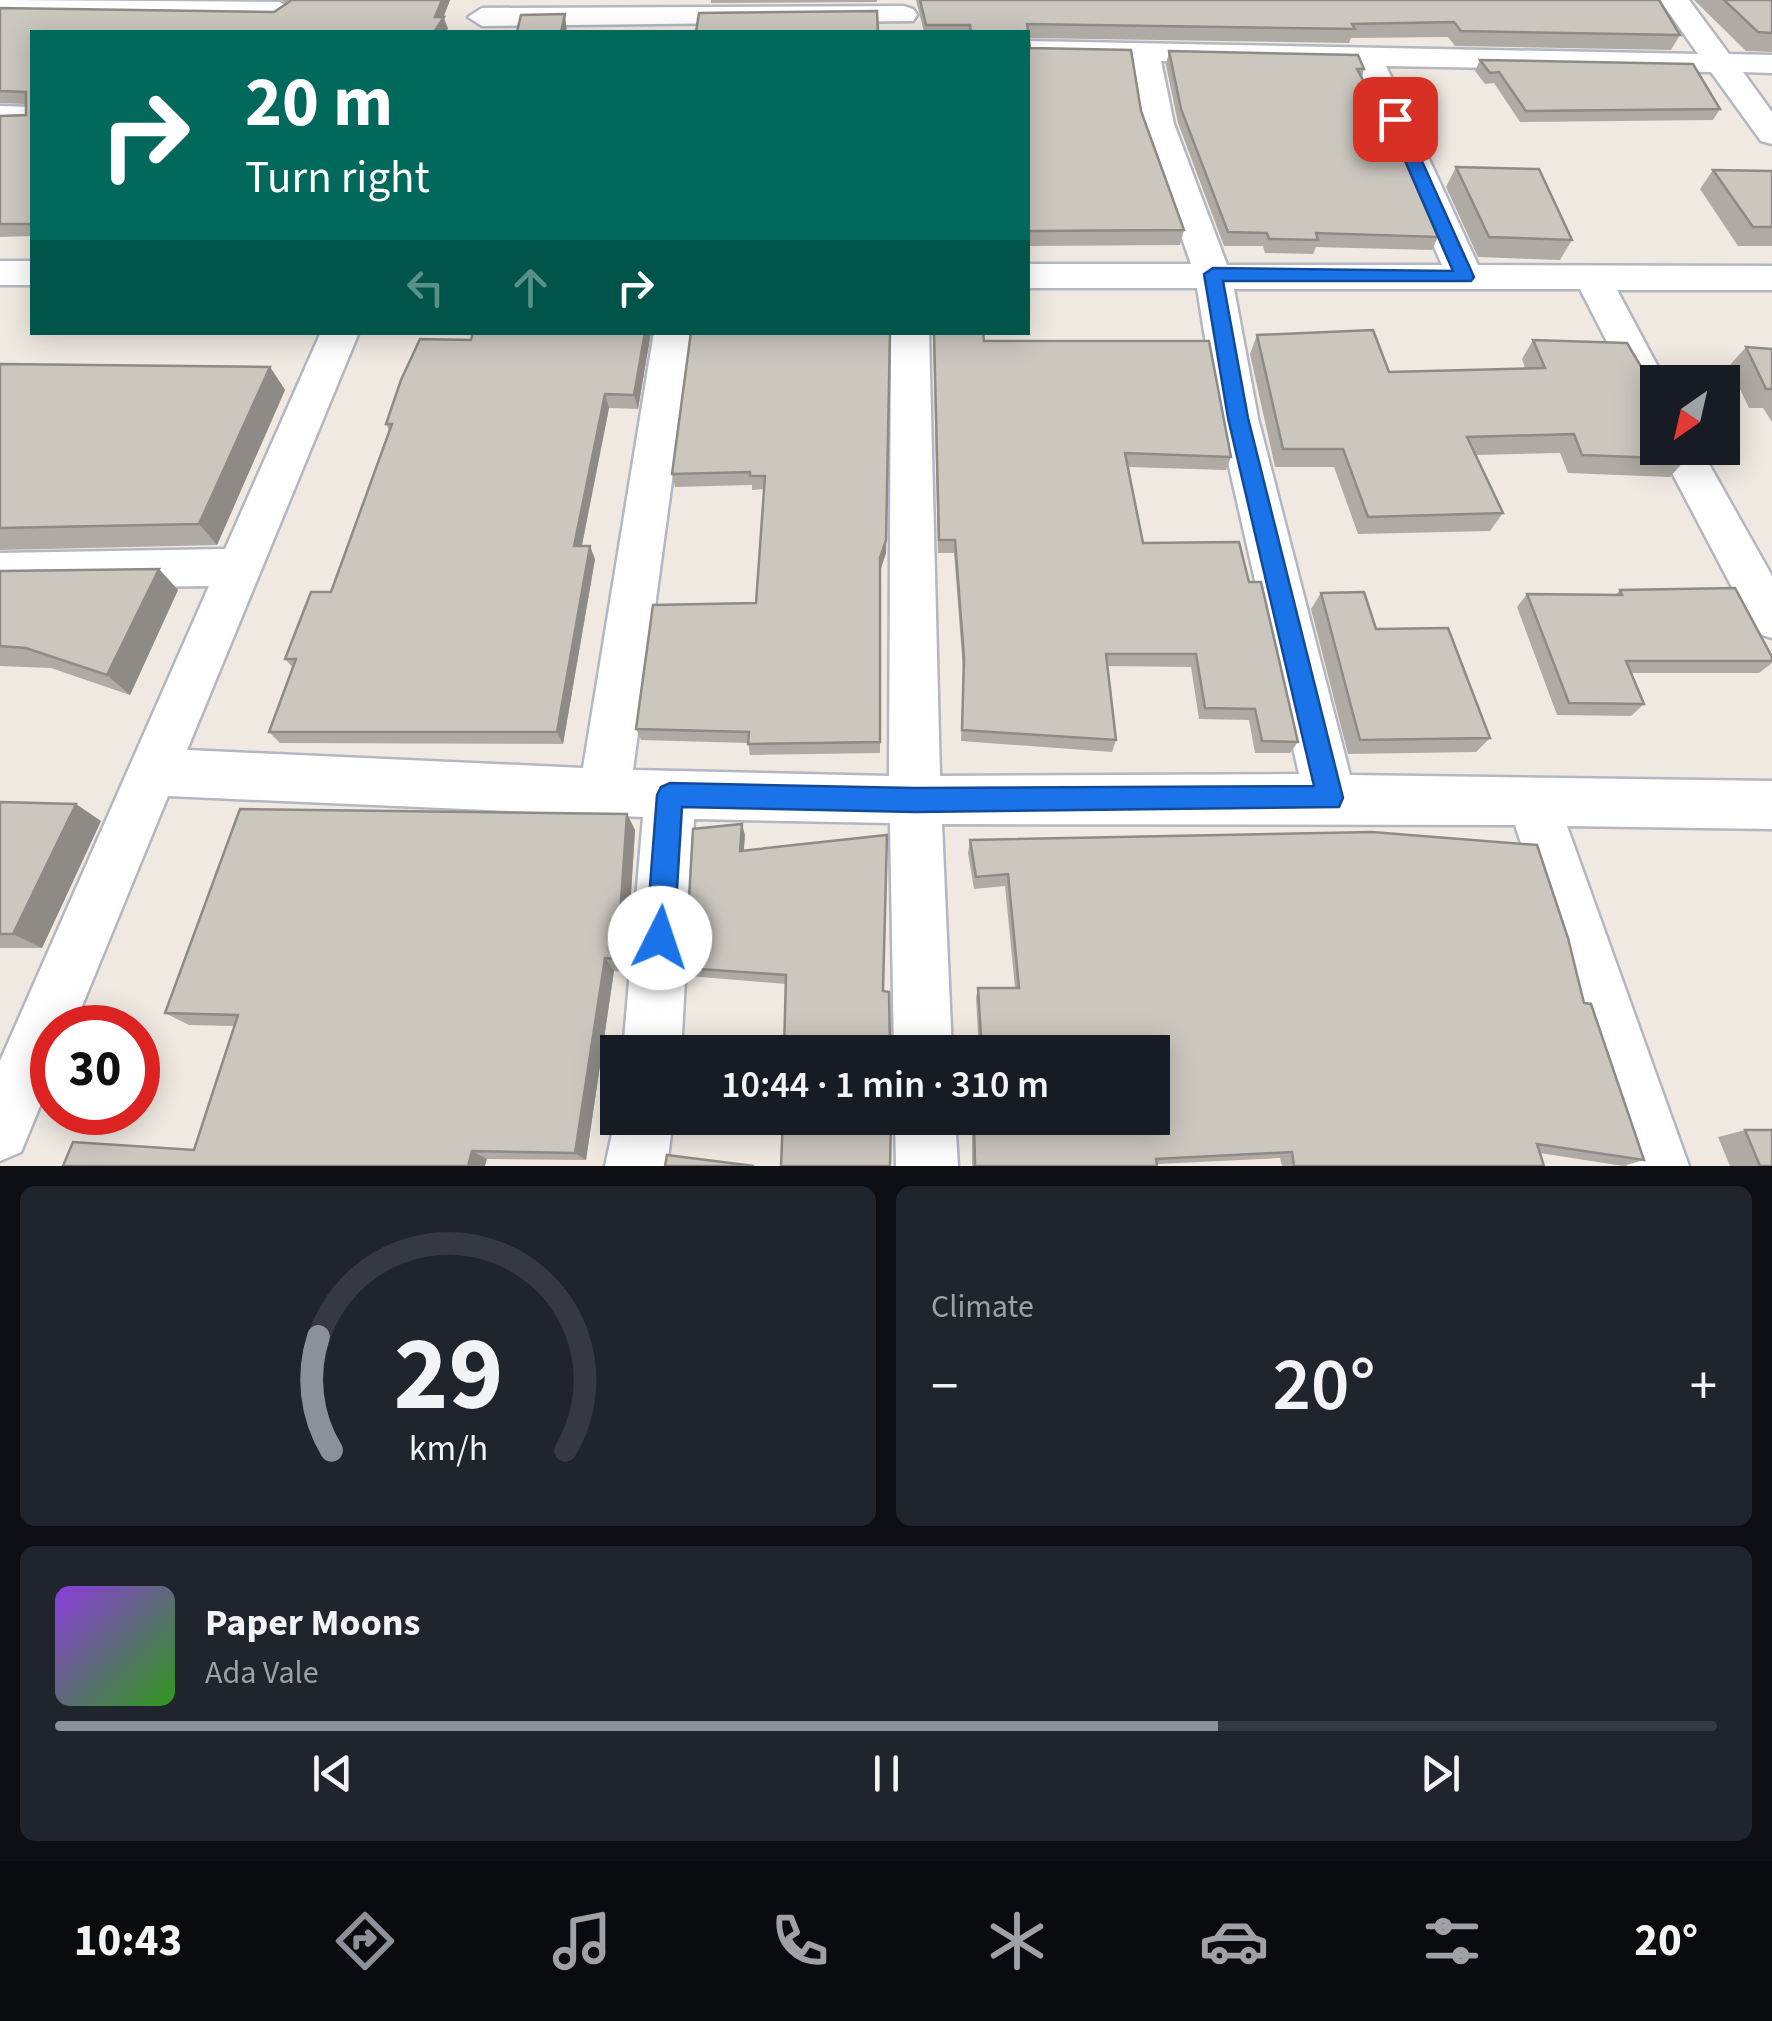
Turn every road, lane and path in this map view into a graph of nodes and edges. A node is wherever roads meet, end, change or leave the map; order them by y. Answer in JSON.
{"nodes":[{"id":1,"x":1674,"y":0,"type":"edge"},
{"id":2,"x":0,"y":6,"type":"edge"},
{"id":3,"x":278,"y":15,"type":"edge"},
{"id":4,"x":482,"y":16,"type":"edge"},
{"id":5,"x":904,"y":16,"type":"edge"},
{"id":6,"x":167,"y":21,"type":"edge"},
{"id":7,"x":1030,"y":50,"type":"edge"},
{"id":8,"x":1144,"y":50,"type":"junction"},
{"id":9,"x":1366,"y":56,"type":"junction"},
{"id":10,"x":1717,"y":64,"type":"junction"},
{"id":11,"x":1772,"y":64,"type":"edge"},
{"id":12,"x":0,"y":116,"type":"edge"},
{"id":13,"x":30,"y":116,"type":"edge"},
{"id":14,"x":1772,"y":134,"type":"edge"},
{"id":15,"x":0,"y":273,"type":"edge"},
{"id":16,"x":30,"y":273,"type":"edge"},
{"id":17,"x":1213,"y":274,"type":"junction"},
{"id":18,"x":1030,"y":276,"type":"edge"},
{"id":19,"x":1465,"y":277,"type":"junction"},
{"id":20,"x":1592,"y":277,"type":"junction"},
{"id":21,"x":1772,"y":278,"type":"edge"},
{"id":22,"x":339,"y":335,"type":"edge"},
{"id":23,"x":672,"y":335,"type":"edge"},
{"id":24,"x":910,"y":335,"type":"edge"},
{"id":25,"x":1640,"y":369,"type":"edge"},
{"id":26,"x":1689,"y":465,"type":"edge"},
{"id":27,"x":242,"y":567,"type":"junction"},
{"id":28,"x":0,"y":571,"type":"edge"},
{"id":29,"x":1772,"y":620,"type":"edge"},
{"id":30,"x":155,"y":772,"type":"junction"},
{"id":31,"x":605,"y":791,"type":"junction"},
{"id":32,"x":670,"y":795,"type":"junction"},
{"id":33,"x":1330,"y":798,"type":"junction"},
{"id":34,"x":915,"y":800,"type":"junction"},
{"id":35,"x":1534,"y":804,"type":"junction"},
{"id":36,"x":1772,"y":805,"type":"edge"},
{"id":37,"x":653,"y":1035,"type":"edge"},
{"id":38,"x":922,"y":1035,"type":"edge"},
{"id":39,"x":0,"y":1132,"type":"edge"},
{"id":40,"x":641,"y":1135,"type":"edge"},
{"id":41,"x":926,"y":1135,"type":"edge"},
{"id":42,"x":636,"y":1166,"type":"edge"},
{"id":43,"x":927,"y":1166,"type":"edge"},
{"id":44,"x":1658,"y":1166,"type":"edge"}],
"edges":[{"from":1,"to":10,"type":"street"},
{"from":2,"to":6,"type":"street"},
{"from":3,"to":6,"type":"street"},
{"from":4,"to":5,"type":"street"},
{"from":7,"to":8,"type":"street"},
{"from":8,"to":9,"type":"street"},
{"from":8,"to":17,"type":"street"},
{"from":9,"to":10,"type":"street"},
{"from":9,"to":19,"type":"street"},
{"from":10,"to":11,"type":"street"},
{"from":10,"to":14,"type":"street"},
{"from":12,"to":13,"type":"street"},
{"from":15,"to":16,"type":"street"},
{"from":17,"to":18,"type":"street"},
{"from":17,"to":19,"type":"street"},
{"from":17,"to":33,"type":"street"},
{"from":19,"to":20,"type":"street"},
{"from":20,"to":21,"type":"street"},
{"from":20,"to":25,"type":"street"},
{"from":22,"to":27,"type":"street"},
{"from":23,"to":31,"type":"street"},
{"from":24,"to":34,"type":"street"},
{"from":26,"to":29,"type":"street"},
{"from":27,"to":28,"type":"street"},
{"from":27,"to":30,"type":"street"},
{"from":30,"to":31,"type":"street"},
{"from":30,"to":39,"type":"street"},
{"from":31,"to":32,"type":"street"},
{"from":32,"to":34,"type":"street"},
{"from":32,"to":37,"type":"street"},
{"from":33,"to":34,"type":"street"},
{"from":33,"to":35,"type":"street"},
{"from":34,"to":38,"type":"street"},
{"from":35,"to":36,"type":"street"},
{"from":35,"to":44,"type":"street"},
{"from":40,"to":42,"type":"street"},
{"from":41,"to":43,"type":"street"}]}
